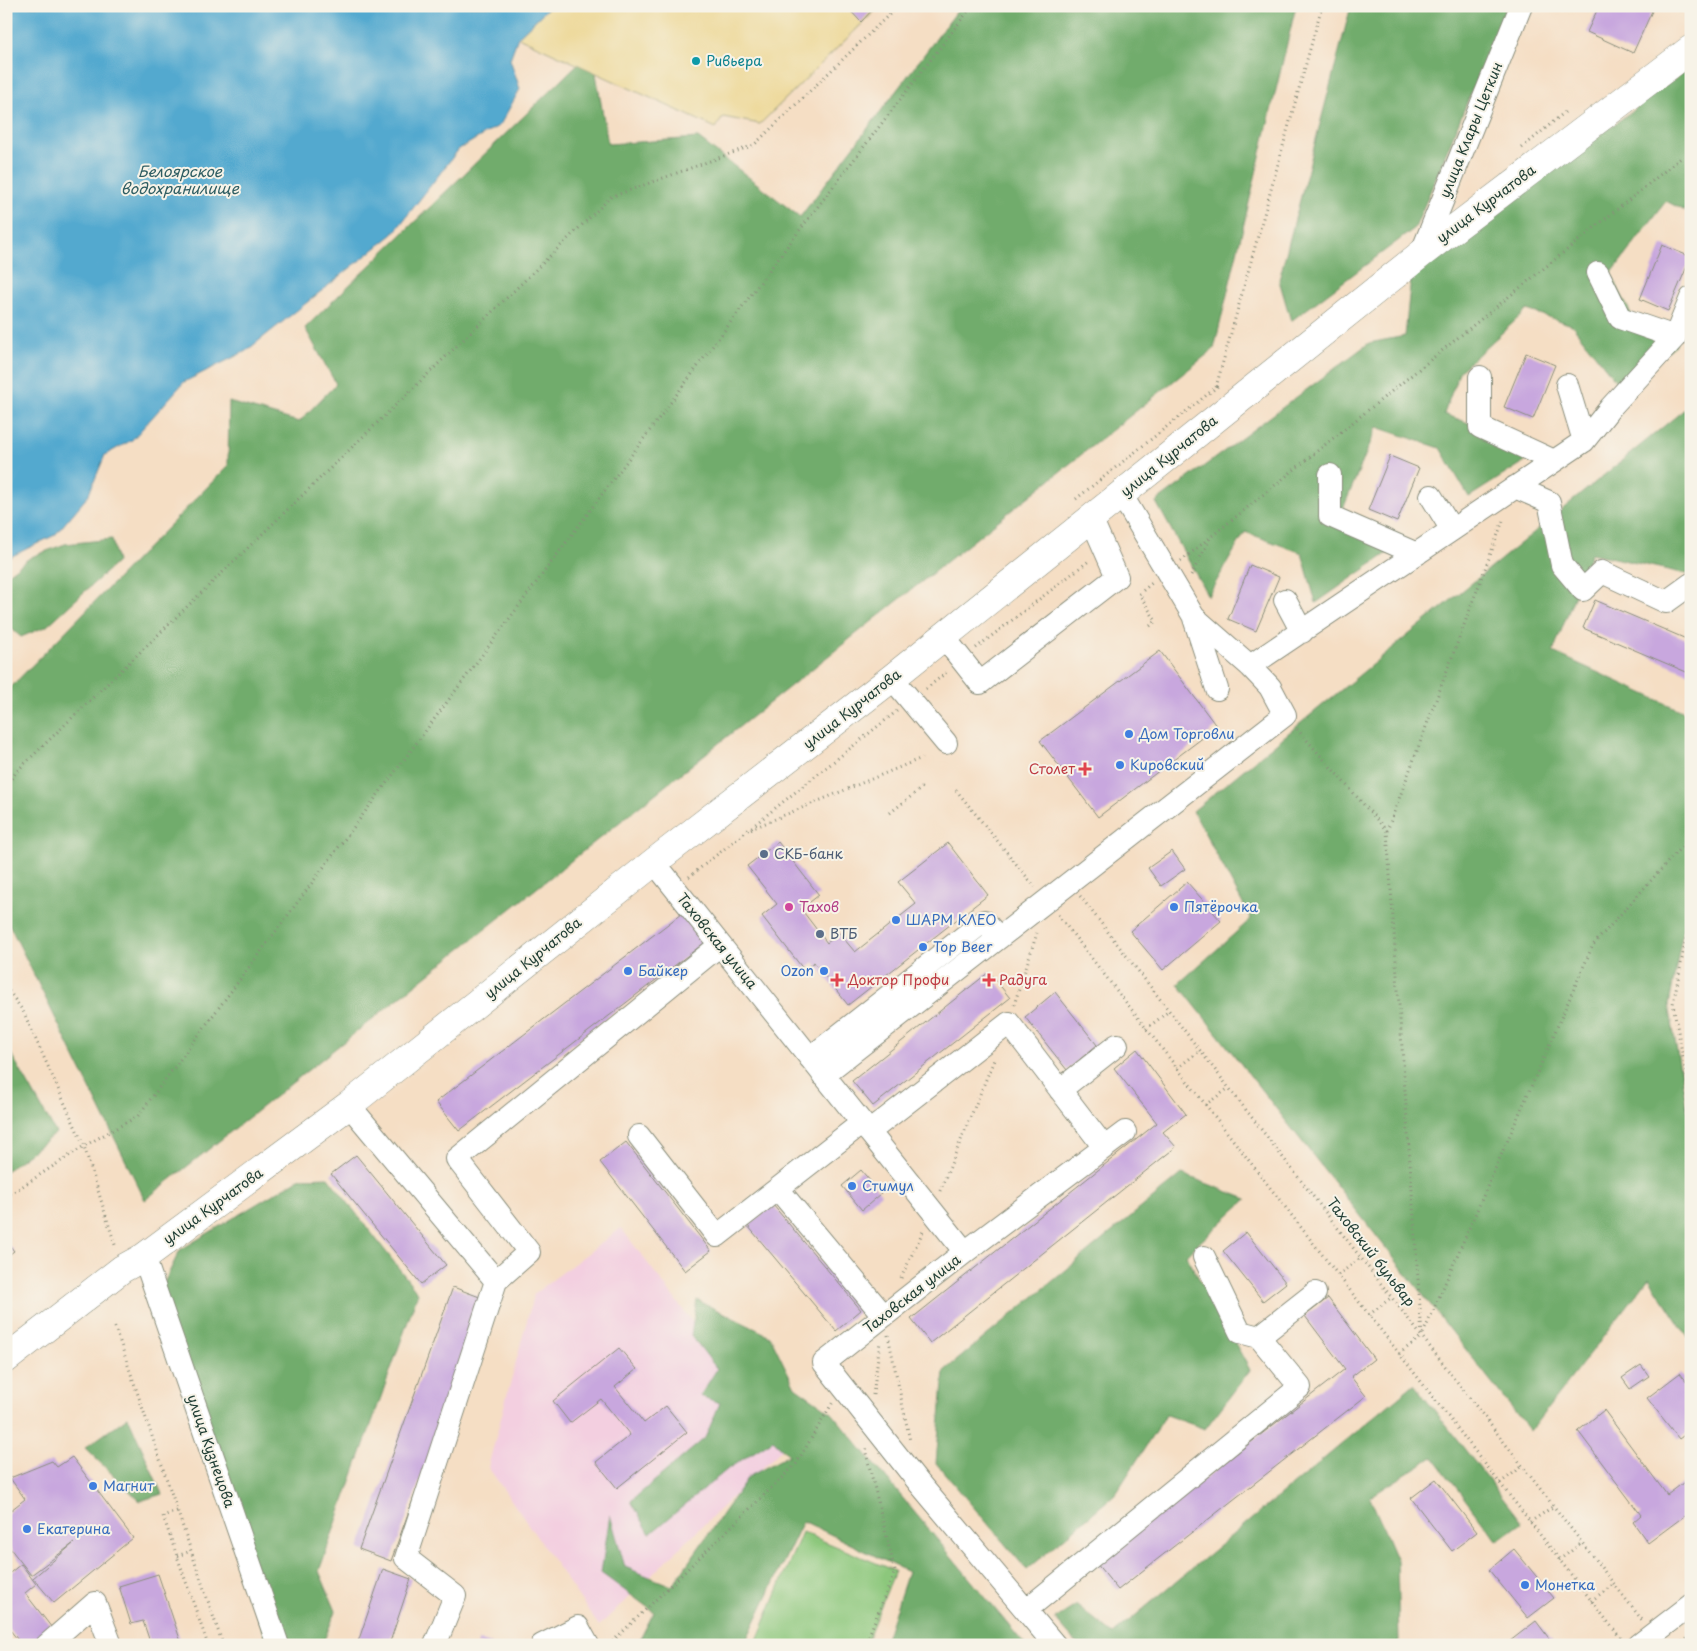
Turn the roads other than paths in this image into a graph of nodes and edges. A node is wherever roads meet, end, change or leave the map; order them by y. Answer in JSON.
{"nodes":[{"id":1,"x":1521,"y":6,"type":"edge"},
{"id":2,"x":1691,"y":48,"type":"edge"},
{"id":3,"x":1420,"y":254,"type":"junction"},
{"id":4,"x":1598,"y":273,"type":"dead end"},
{"id":5,"x":1691,"y":298,"type":"edge"},
{"id":6,"x":1675,"y":337,"type":"junction"},
{"id":7,"x":1480,"y":377,"type":"dead end"},
{"id":8,"x":1567,"y":384,"type":"dead end"},
{"id":9,"x":1584,"y":441,"type":"junction"},
{"id":10,"x":1554,"y":461,"type":"junction"},
{"id":11,"x":1330,"y":475,"type":"dead end"},
{"id":12,"x":1515,"y":487,"type":"junction"},
{"id":13,"x":1121,"y":494,"type":"junction"},
{"id":14,"x":1431,"y":496,"type":"dead end"},
{"id":15,"x":1091,"y":518,"type":"junction"},
{"id":16,"x":1452,"y":530,"type":"junction"},
{"id":17,"x":1417,"y":554,"type":"junction"},
{"id":18,"x":1691,"y":584,"type":"edge"},
{"id":19,"x":1285,"y":600,"type":"dead end"},
{"id":20,"x":1194,"y":617,"type":"junction"},
{"id":21,"x":1302,"y":632,"type":"junction"},
{"id":22,"x":943,"y":636,"type":"junction"},
{"id":23,"x":1250,"y":666,"type":"junction"},
{"id":24,"x":892,"y":678,"type":"junction"},
{"id":25,"x":1218,"y":689,"type":"dead end"},
{"id":26,"x":946,"y":743,"type":"dead end"},
{"id":27,"x":654,"y":862,"type":"junction"},
{"id":28,"x":720,"y":945,"type":"junction"},
{"id":29,"x":1117,"y":1046,"type":"dead end"},
{"id":30,"x":816,"y":1066,"type":"junction"},
{"id":31,"x":1060,"y":1090,"type":"junction"},
{"id":32,"x":349,"y":1105,"type":"junction"},
{"id":33,"x":866,"y":1128,"type":"junction"},
{"id":34,"x":1125,"y":1132,"type":"dead end"},
{"id":35,"x":639,"y":1136,"type":"dead end"},
{"id":36,"x":1104,"y":1147,"type":"junction"},
{"id":37,"x":778,"y":1189,"type":"junction"},
{"id":38,"x":965,"y":1252,"type":"junction"},
{"id":39,"x":1204,"y":1257,"type":"dead end"},
{"id":40,"x":133,"y":1263,"type":"junction"},
{"id":41,"x":496,"y":1281,"type":"junction"},
{"id":42,"x":1315,"y":1293,"type":"dead end"},
{"id":43,"x":884,"y":1316,"type":"junction"},
{"id":44,"x":1259,"y":1337,"type":"junction"},
{"id":45,"x":6,"y":1359,"type":"edge"},
{"id":46,"x":1691,"y":1605,"type":"edge"},
{"id":47,"x":1026,"y":1610,"type":"junction"},
{"id":48,"x":1646,"y":1639,"type":"edge"},
{"id":49,"x":47,"y":1645,"type":"edge"},
{"id":50,"x":112,"y":1645,"type":"edge"},
{"id":51,"x":278,"y":1645,"type":"edge"},
{"id":52,"x":435,"y":1645,"type":"edge"},
{"id":53,"x":542,"y":1645,"type":"edge"},
{"id":54,"x":588,"y":1645,"type":"edge"},
{"id":55,"x":1056,"y":1645,"type":"edge"}],
"edges":[{"from":1,"to":3,"type":"street","name":"улица Клары Цеткин"},
{"from":2,"to":3,"type":"main road","name":"улица Курчатова"},
{"from":3,"to":13,"type":"main road","name":"улица Курчатова"},
{"from":4,"to":6,"type":"street"},
{"from":5,"to":6,"type":"street"},
{"from":6,"to":9,"type":"street"},
{"from":7,"to":10,"type":"street"},
{"from":8,"to":9,"type":"street"},
{"from":9,"to":10,"type":"street"},
{"from":10,"to":12,"type":"street"},
{"from":11,"to":17,"type":"street"},
{"from":12,"to":16,"type":"street"},
{"from":12,"to":18,"type":"street"},
{"from":13,"to":15,"type":"main road","name":"улица Курчатова"},
{"from":13,"to":20,"type":"street"},
{"from":14,"to":16,"type":"street"},
{"from":15,"to":22,"type":"main road","name":"улица Курчатова"},
{"from":15,"to":22,"type":"street"},
{"from":16,"to":17,"type":"street"},
{"from":17,"to":21,"type":"street"},
{"from":19,"to":21,"type":"street"},
{"from":20,"to":23,"type":"street"},
{"from":20,"to":25,"type":"street"},
{"from":21,"to":23,"type":"street"},
{"from":22,"to":24,"type":"main road","name":"улица Курчатова"},
{"from":23,"to":30,"type":"street"},
{"from":24,"to":26,"type":"street"},
{"from":24,"to":27,"type":"main road","name":"улица Курчатова"},
{"from":27,"to":28,"type":"street","name":"Таховская улица"},
{"from":27,"to":32,"type":"main road","name":"улица Курчатова"},
{"from":28,"to":30,"type":"street","name":"Таховская улица"},
{"from":28,"to":41,"type":"street"},
{"from":29,"to":31,"type":"street"},
{"from":30,"to":33,"type":"street","name":"Таховская улица"},
{"from":31,"to":33,"type":"street"},
{"from":31,"to":36,"type":"street"},
{"from":32,"to":40,"type":"main road","name":"улица Курчатова"},
{"from":32,"to":41,"type":"street"},
{"from":33,"to":37,"type":"street"},
{"from":33,"to":38,"type":"street","name":"Таховская улица"},
{"from":34,"to":36,"type":"street"},
{"from":35,"to":37,"type":"street"},
{"from":36,"to":38,"type":"street"},
{"from":37,"to":43,"type":"street"},
{"from":38,"to":43,"type":"street","name":"Таховская улица"},
{"from":39,"to":44,"type":"street"},
{"from":40,"to":45,"type":"main road","name":"улица Курчатова"},
{"from":40,"to":51,"type":"street","name":"улица Кузнецова"},
{"from":41,"to":52,"type":"street"},
{"from":42,"to":44,"type":"street"},
{"from":43,"to":47,"type":"street","name":"Таховская улица"},
{"from":44,"to":47,"type":"street"},
{"from":46,"to":48,"type":"street"},
{"from":47,"to":55,"type":"street","name":"Таховская улица"},
{"from":49,"to":50,"type":"street"},
{"from":53,"to":54,"type":"street"}]}
